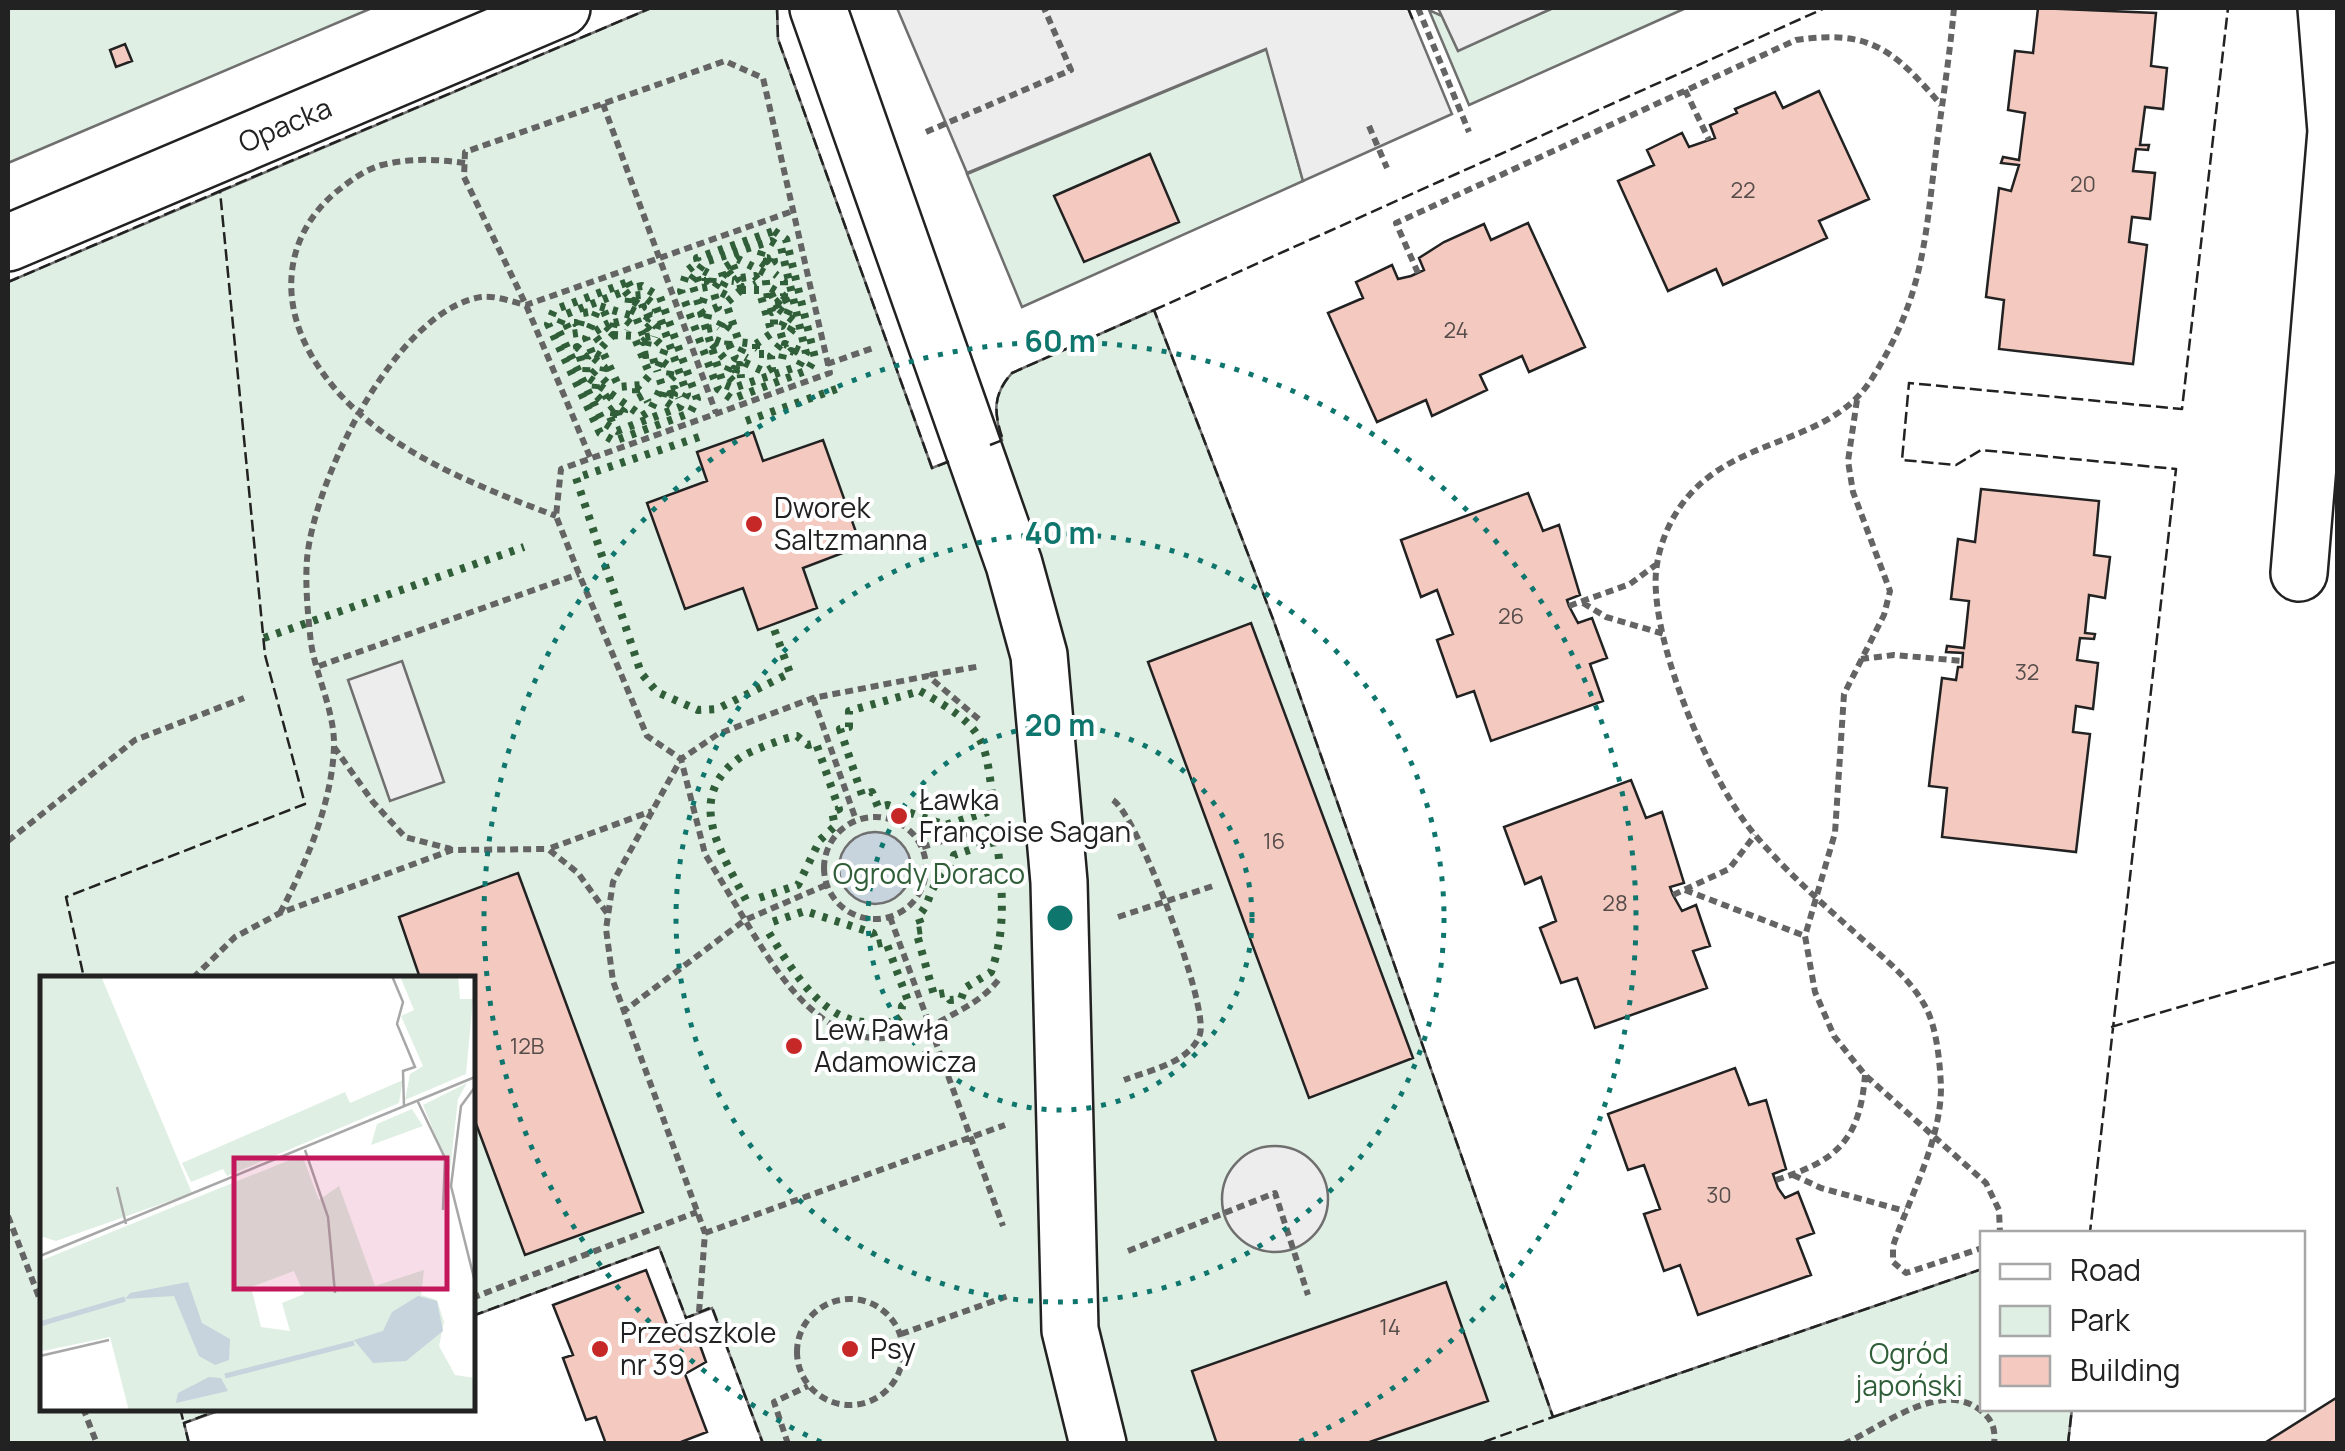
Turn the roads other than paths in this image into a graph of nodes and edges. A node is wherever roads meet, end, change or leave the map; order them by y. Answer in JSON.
{"nodes":[{"id":1,"x":562,"y":8,"type":"edge"},
{"id":2,"x":818,"y":8,"type":"edge"},
{"id":3,"x":2326,"y":8,"type":"edge"},
{"id":4,"x":8,"y":243,"type":"edge"},
{"id":5,"x":2298,"y":573,"type":"dead end"},
{"id":6,"x":1098,"y":1444,"type":"edge"}],
"edges":[{"from":1,"to":4,"type":"street","name":"Opacka"},
{"from":2,"to":6,"type":"street"},
{"from":3,"to":5,"type":"street"}]}
